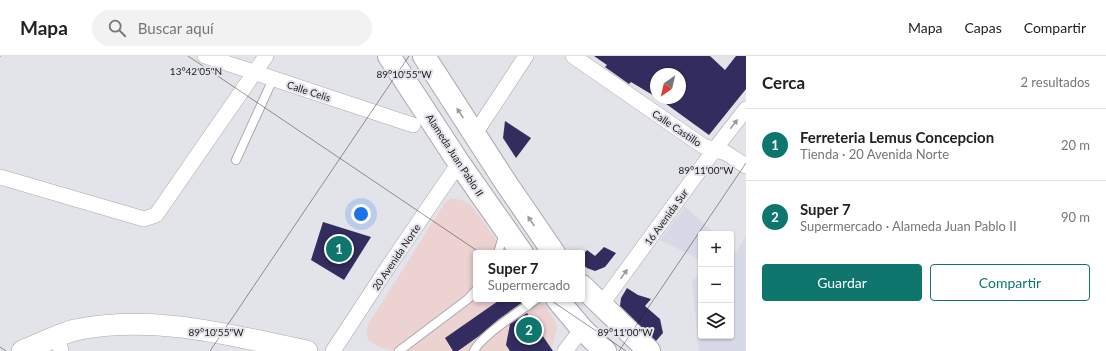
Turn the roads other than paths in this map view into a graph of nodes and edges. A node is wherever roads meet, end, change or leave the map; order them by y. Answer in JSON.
{"nodes":[{"id":1,"x":205,"y":56,"type":"edge"},
{"id":2,"x":266,"y":56,"type":"edge"},
{"id":3,"x":389,"y":56,"type":"edge"},
{"id":4,"x":404,"y":56,"type":"edge"},
{"id":5,"x":424,"y":56,"type":"edge"},
{"id":6,"x":526,"y":56,"type":"edge"},
{"id":7,"x":573,"y":56,"type":"edge"},
{"id":8,"x":255,"y":73,"type":"junction"},
{"id":9,"x":273,"y":79,"type":"junction"},
{"id":10,"x":746,"y":109,"type":"edge"},
{"id":11,"x":413,"y":125,"type":"dead end"},
{"id":12,"x":474,"y":135,"type":"junction"},
{"id":13,"x":715,"y":150,"type":"junction"},
{"id":14,"x":236,"y":160,"type":"dead end"},
{"id":15,"x":460,"y":163,"type":"junction"},
{"id":16,"x":746,"y":166,"type":"edge"},
{"id":17,"x":0,"y":177,"type":"edge"},
{"id":18,"x":505,"y":230,"type":"junction"},
{"id":19,"x":499,"y":250,"type":"edge"},
{"id":20,"x":520,"y":250,"type":"edge"},
{"id":21,"x":533,"y":250,"type":"edge"},
{"id":22,"x":552,"y":250,"type":"edge"},
{"id":23,"x":585,"y":289,"type":"edge"},
{"id":24,"x":473,"y":293,"type":"edge"},
{"id":25,"x":533,"y":302,"type":"edge"},
{"id":26,"x":560,"y":302,"type":"edge"},
{"id":27,"x":577,"y":302,"type":"edge"},
{"id":28,"x":601,"y":305,"type":"junction"},
{"id":29,"x":582,"y":329,"type":"junction"},
{"id":30,"x":60,"y":344,"type":"edge"},
{"id":31,"x":22,"y":351,"type":"edge"},
{"id":32,"x":306,"y":351,"type":"edge"},
{"id":33,"x":333,"y":351,"type":"edge"},
{"id":34,"x":399,"y":351,"type":"edge"},
{"id":35,"x":474,"y":351,"type":"edge"},
{"id":36,"x":565,"y":351,"type":"edge"},
{"id":37,"x":605,"y":351,"type":"edge"},
{"id":38,"x":629,"y":351,"type":"edge"},
{"id":39,"x":649,"y":351,"type":"edge"}],
"edges":[{"from":1,"to":8,"type":"street","name":"Calle Celis"},
{"from":2,"to":8,"type":"street"},
{"from":3,"to":15,"type":"main road","name":"Alameda Juan Pablo II"},
{"from":4,"to":21,"type":"main road"},
{"from":12,"to":5,"type":"main road","one_way":true},
{"from":6,"to":12,"type":"street"},
{"from":7,"to":13,"type":"street","name":"Calle Castillo"},
{"from":8,"to":9,"type":"street","name":"Calle Celis"},
{"from":8,"to":17,"type":"street"},
{"from":9,"to":11,"type":"street","name":"Calle Celis"},
{"from":9,"to":14,"type":"lane"},
{"from":13,"to":10,"type":"street","name":"16 Avenida Sur","one_way":true},
{"from":22,"to":12,"type":"main road","one_way":true},
{"from":13,"to":16,"type":"street","name":"Calle Castillo"},
{"from":28,"to":13,"type":"street","name":"16 Avenida Sur","one_way":true},
{"from":15,"to":18,"type":"main road","name":"Alameda Juan Pablo II"},
{"from":15,"to":33,"type":"street","name":"20 Avenida Norte"},
{"from":18,"to":19,"type":"lane"},
{"from":18,"to":20,"type":"main road","name":"Alameda Juan Pablo II"},
{"from":23,"to":28,"type":"main road"},
{"from":24,"to":34,"type":"lane"},
{"from":25,"to":35,"type":"lane"},
{"from":26,"to":29,"type":"main road"},
{"from":27,"to":38,"type":"main road"},
{"from":28,"to":39,"type":"main road"},
{"from":29,"to":36,"type":"street"},
{"from":29,"to":37,"type":"main road"},
{"from":30,"to":31,"type":"street"},
{"from":30,"to":32,"type":"street"}]}
